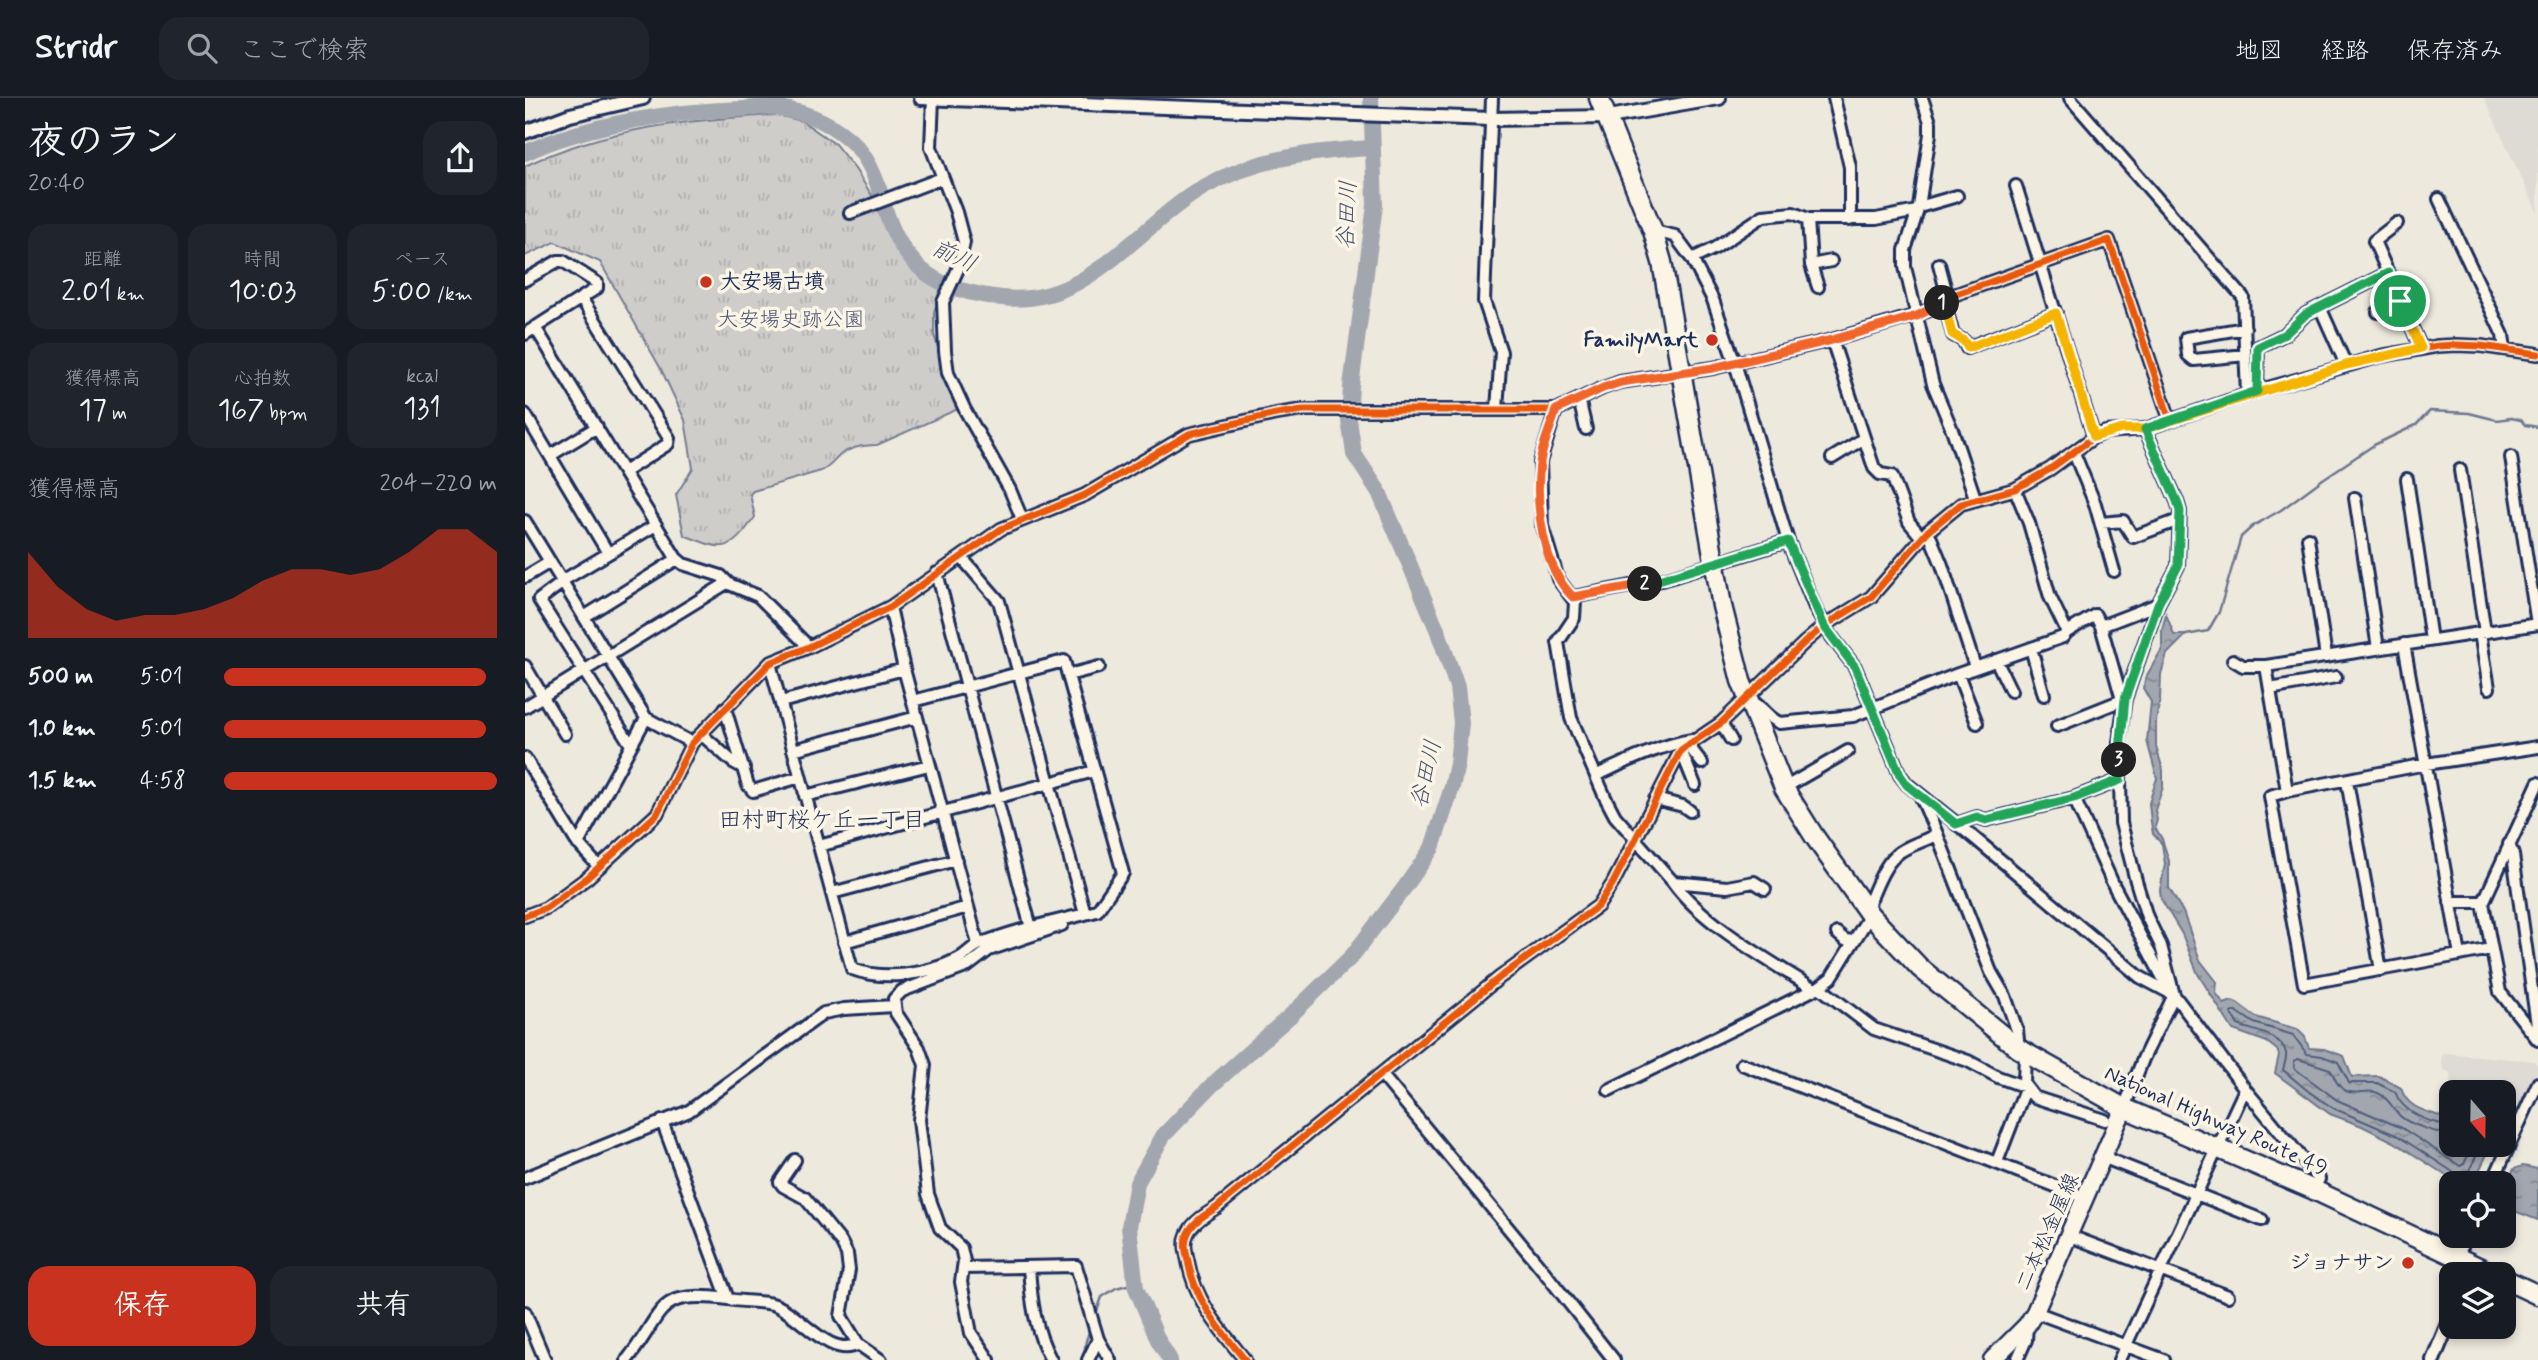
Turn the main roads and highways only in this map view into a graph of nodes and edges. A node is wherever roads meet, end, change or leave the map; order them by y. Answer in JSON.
{"nodes":[{"id":1,"x":1599,"y":98,"type":"edge"},
{"id":2,"x":2124,"y":1108,"type":"junction"},
{"id":3,"x":2460,"y":1262,"type":"edge"},
{"id":4,"x":2516,"y":1285,"type":"edge"},
{"id":5,"x":2538,"y":1295,"type":"edge"},
{"id":6,"x":1992,"y":1360,"type":"edge"}],
"edges":[{"from":1,"to":2,"type":"highway","name":"National Highway Route 49"},
{"from":2,"to":3,"type":"highway","name":"National Highway Route 49"},
{"from":2,"to":6,"type":"main road","name":"二本松金屋線"},
{"from":4,"to":5,"type":"highway"}]}
